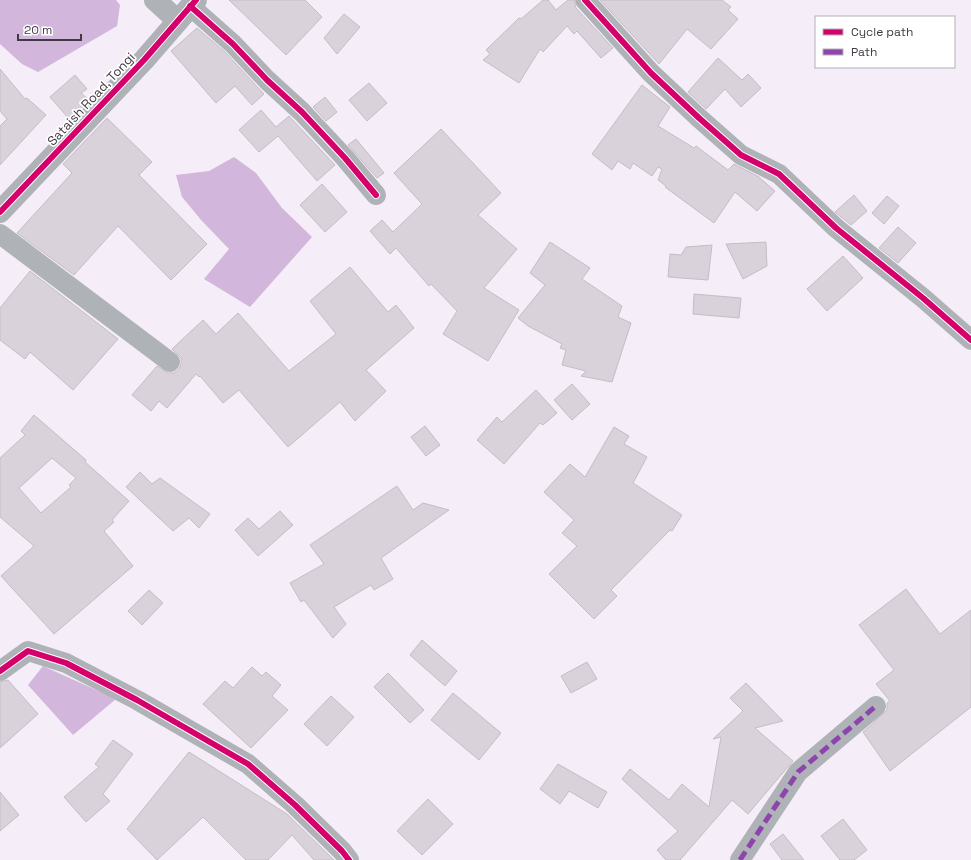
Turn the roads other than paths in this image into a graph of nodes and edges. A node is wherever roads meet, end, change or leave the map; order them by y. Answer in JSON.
{"nodes":[{"id":1,"x":155,"y":0,"type":"edge"},
{"id":2,"x":585,"y":0,"type":"edge"},
{"id":3,"x":188,"y":9,"type":"edge"},
{"id":4,"x":376,"y":195,"type":"dead end"},
{"id":5,"x":0,"y":212,"type":"edge"},
{"id":6,"x":0,"y":234,"type":"edge"},
{"id":7,"x":971,"y":340,"type":"edge"},
{"id":8,"x":170,"y":362,"type":"dead end"},
{"id":9,"x":0,"y":671,"type":"edge"},
{"id":10,"x":876,"y":706,"type":"dead end"},
{"id":11,"x":349,"y":860,"type":"edge"},
{"id":12,"x":740,"y":860,"type":"edge"}],
"edges":[{"from":1,"to":3,"type":"street"},
{"from":2,"to":7,"type":"street"},
{"from":3,"to":4,"type":"street"},
{"from":3,"to":5,"type":"street","name":"Sataish Road, Tongi"},
{"from":6,"to":8,"type":"street"},
{"from":9,"to":11,"type":"street"},
{"from":10,"to":12,"type":"street"}]}
